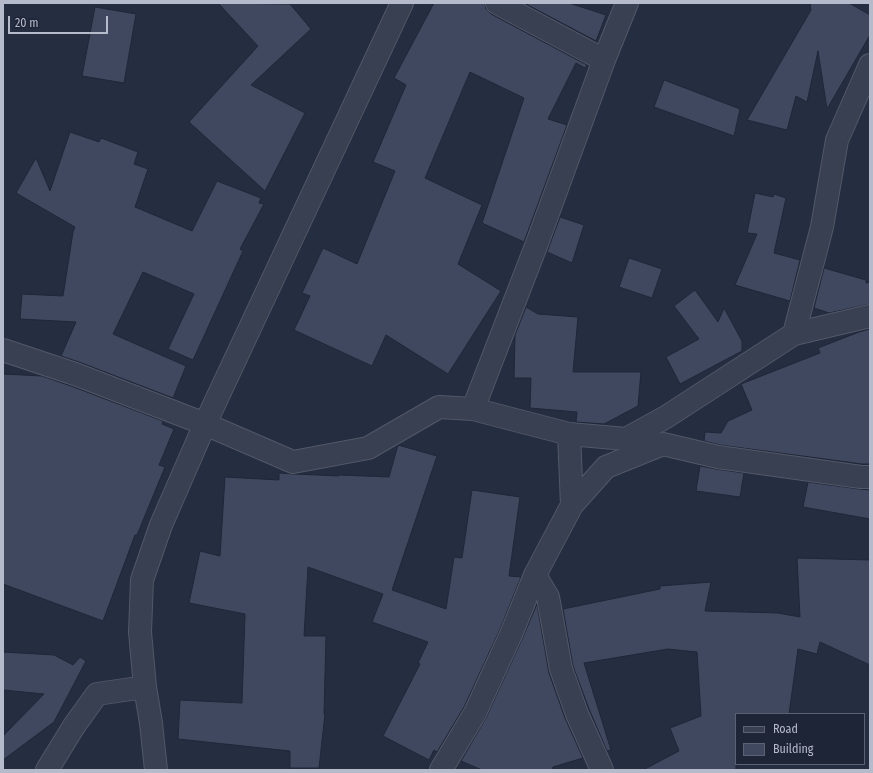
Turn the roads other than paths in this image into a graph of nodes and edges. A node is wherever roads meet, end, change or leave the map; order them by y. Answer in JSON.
{"nodes":[{"id":1,"x":402,"y":3,"type":"edge"},
{"id":2,"x":496,"y":3,"type":"edge"},
{"id":3,"x":627,"y":3,"type":"edge"},
{"id":4,"x":604,"y":60,"type":"junction"},
{"id":5,"x":870,"y":65,"type":"edge"},
{"id":6,"x":870,"y":316,"type":"edge"},
{"id":7,"x":794,"y":334,"type":"junction"},
{"id":8,"x":3,"y":350,"type":"edge"},
{"id":9,"x":473,"y":409,"type":"junction"},
{"id":10,"x":666,"y":417,"type":"junction"},
{"id":11,"x":205,"y":424,"type":"junction"},
{"id":12,"x":569,"y":434,"type":"junction"},
{"id":13,"x":663,"y":444,"type":"junction"},
{"id":14,"x":870,"y":477,"type":"edge"},
{"id":15,"x":572,"y":505,"type":"junction"},
{"id":16,"x":535,"y":574,"type":"junction"},
{"id":17,"x":145,"y":687,"type":"junction"},
{"id":18,"x":47,"y":770,"type":"edge"},
{"id":19,"x":156,"y":770,"type":"edge"},
{"id":20,"x":441,"y":770,"type":"edge"},
{"id":21,"x":602,"y":770,"type":"edge"}],
"edges":[{"from":1,"to":11,"type":"street"},
{"from":2,"to":4,"type":"street"},
{"from":3,"to":4,"type":"street"},
{"from":4,"to":9,"type":"street"},
{"from":5,"to":7,"type":"street"},
{"from":6,"to":7,"type":"street"},
{"from":7,"to":10,"type":"street"},
{"from":8,"to":11,"type":"street"},
{"from":9,"to":11,"type":"street"},
{"from":9,"to":12,"type":"street"},
{"from":10,"to":12,"type":"street"},
{"from":10,"to":13,"type":"street"},
{"from":11,"to":17,"type":"street"},
{"from":12,"to":15,"type":"street"},
{"from":13,"to":14,"type":"street"},
{"from":13,"to":15,"type":"street"},
{"from":15,"to":16,"type":"street"},
{"from":16,"to":20,"type":"street"},
{"from":16,"to":21,"type":"street"},
{"from":17,"to":18,"type":"street"},
{"from":17,"to":19,"type":"street"}]}
